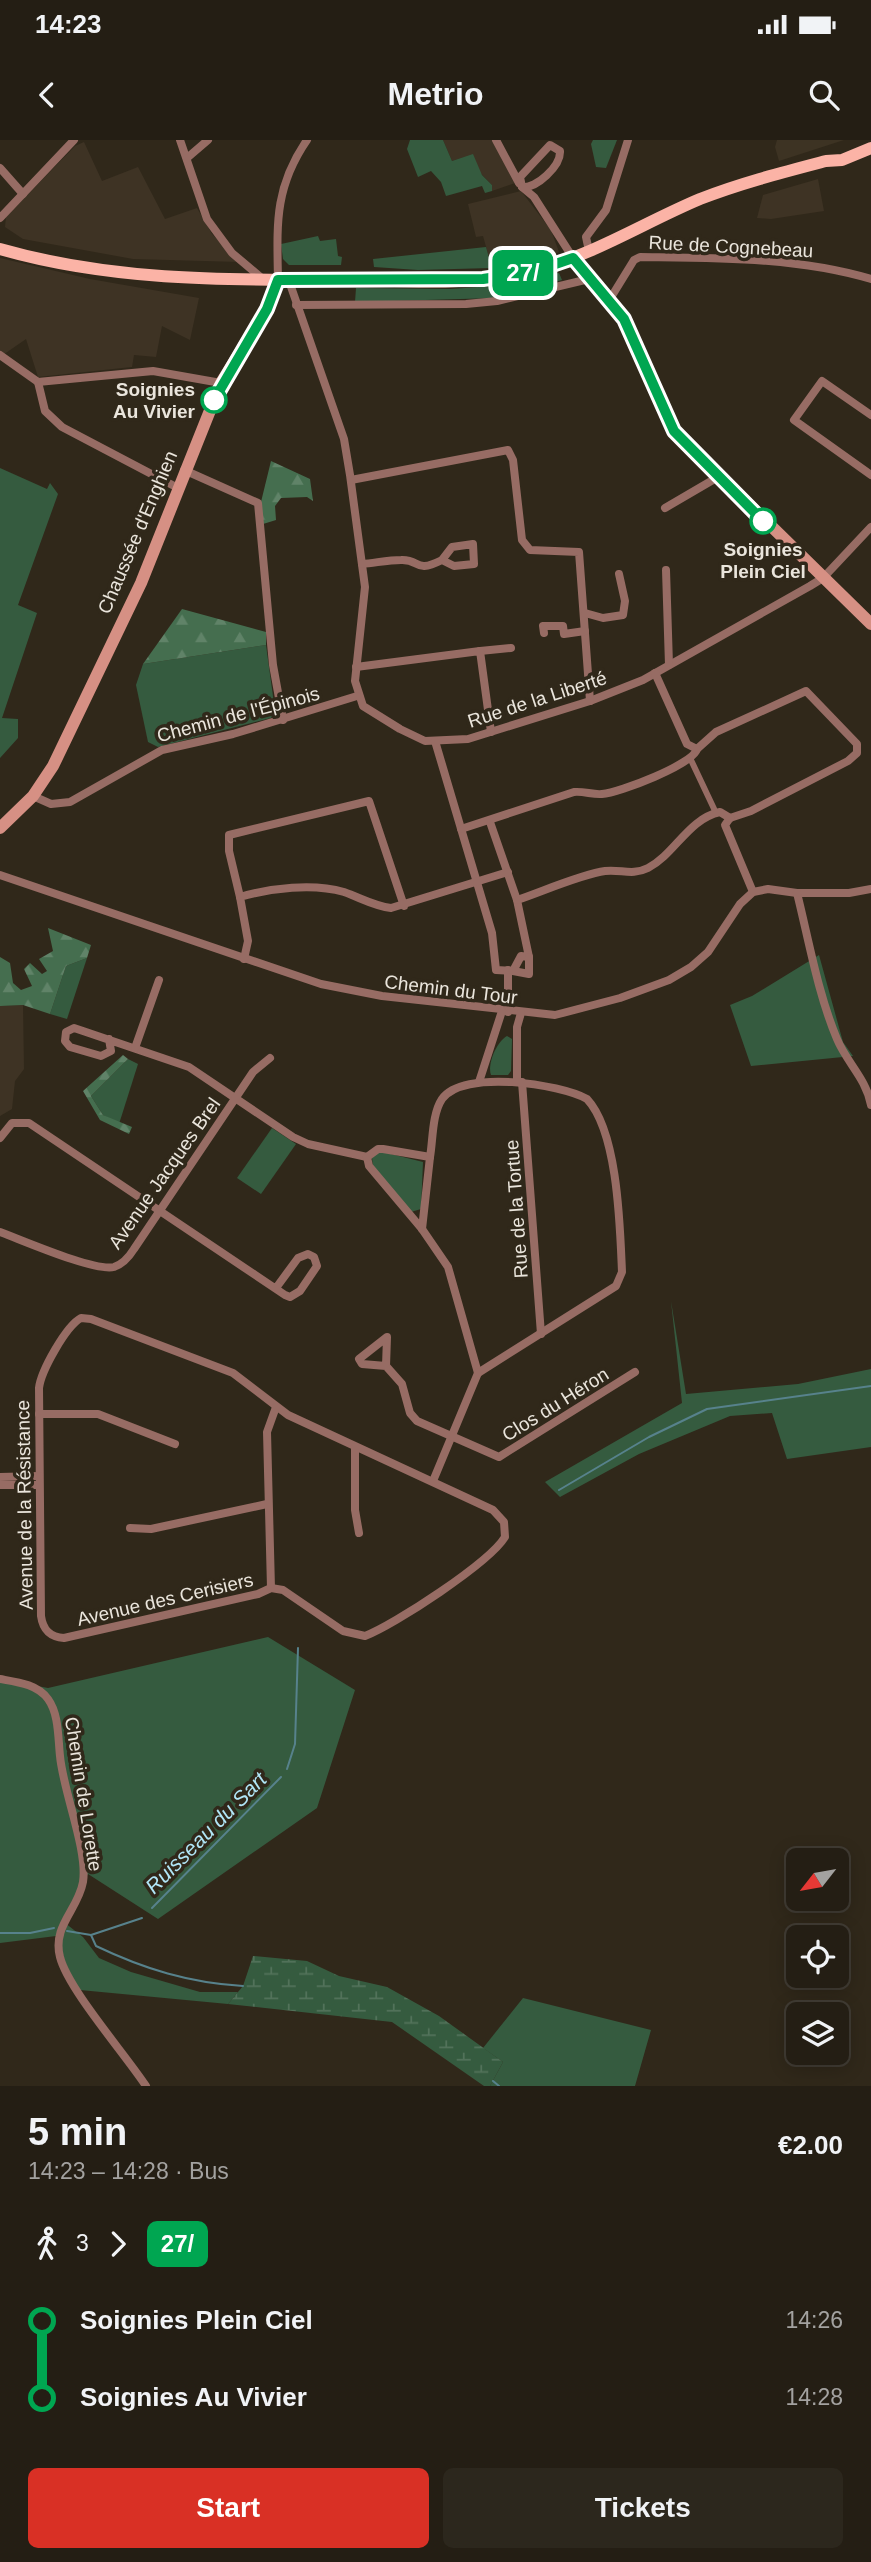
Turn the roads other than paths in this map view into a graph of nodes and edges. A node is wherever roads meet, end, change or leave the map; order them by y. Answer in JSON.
{"nodes":[{"id":1,"x":74,"y":140,"type":"edge"},
{"id":2,"x":180,"y":140,"type":"edge"},
{"id":3,"x":208,"y":140,"type":"edge"},
{"id":4,"x":307,"y":140,"type":"edge"},
{"id":5,"x":496,"y":140,"type":"edge"},
{"id":6,"x":628,"y":140,"type":"edge"},
{"id":7,"x":558,"y":143,"type":"edge"},
{"id":8,"x":871,"y":147,"type":"edge"},
{"id":9,"x":187,"y":158,"type":"junction"},
{"id":10,"x":0,"y":168,"type":"edge"},
{"id":11,"x":520,"y":185,"type":"junction"},
{"id":12,"x":533,"y":186,"type":"junction"},
{"id":13,"x":23,"y":194,"type":"junction"},
{"id":14,"x":534,"y":197,"type":"junction"},
{"id":15,"x":0,"y":218,"type":"edge"},
{"id":16,"x":0,"y":249,"type":"edge"},
{"id":17,"x":589,"y":251,"type":"junction"},
{"id":18,"x":573,"y":258,"type":"junction"},
{"id":19,"x":589,"y":279,"type":"junction"},
{"id":20,"x":871,"y":279,"type":"edge"},
{"id":21,"x":264,"y":280,"type":"junction"},
{"id":22,"x":284,"y":280,"type":"junction"},
{"id":23,"x":610,"y":299,"type":"junction"},
{"id":24,"x":296,"y":305,"type":"junction"},
{"id":25,"x":0,"y":355,"type":"edge"},
{"id":26,"x":38,"y":382,"type":"junction"},
{"id":27,"x":221,"y":383,"type":"junction"},
{"id":28,"x":871,"y":415,"type":"edge"},
{"id":29,"x":184,"y":470,"type":"junction"},
{"id":30,"x":871,"y":475,"type":"edge"},
{"id":31,"x":718,"y":477,"type":"junction"},
{"id":32,"x":351,"y":480,"type":"junction"},
{"id":33,"x":178,"y":488,"type":"junction"},
{"id":34,"x":665,"y":508,"type":"dead end"},
{"id":35,"x":871,"y":527,"type":"edge"},
{"id":36,"x":442,"y":559,"type":"dead end"},
{"id":37,"x":362,"y":564,"type":"junction"},
{"id":38,"x":666,"y":570,"type":"dead end"},
{"id":39,"x":619,"y":574,"type":"dead end"},
{"id":40,"x":823,"y":578,"type":"junction"},
{"id":41,"x":585,"y":613,"type":"junction"},
{"id":42,"x":871,"y":624,"type":"edge"},
{"id":43,"x":585,"y":631,"type":"junction"},
{"id":44,"x":544,"y":633,"type":"dead end"},
{"id":45,"x":512,"y":648,"type":"dead end"},
{"id":46,"x":480,"y":651,"type":"junction"},
{"id":47,"x":669,"y":665,"type":"junction"},
{"id":48,"x":356,"y":667,"type":"junction"},
{"id":49,"x":655,"y":673,"type":"junction"},
{"id":50,"x":357,"y":695,"type":"junction"},
{"id":51,"x":590,"y":701,"type":"junction"},
{"id":52,"x":283,"y":720,"type":"junction"},
{"id":53,"x":491,"y":732,"type":"junction"},
{"id":54,"x":435,"y":741,"type":"junction"},
{"id":55,"x":694,"y":755,"type":"junction"},
{"id":56,"x":33,"y":796,"type":"junction"},
{"id":57,"x":716,"y":813,"type":"junction"},
{"id":58,"x":730,"y":818,"type":"junction"},
{"id":59,"x":490,"y":822,"type":"junction"},
{"id":60,"x":0,"y":828,"type":"edge"},
{"id":61,"x":461,"y":829,"type":"junction"},
{"id":62,"x":508,"y":872,"type":"junction"},
{"id":63,"x":0,"y":875,"type":"edge"},
{"id":64,"x":477,"y":883,"type":"junction"},
{"id":65,"x":871,"y":889,"type":"edge"},
{"id":66,"x":753,"y":892,"type":"junction"},
{"id":67,"x":797,"y":893,"type":"junction"},
{"id":68,"x":240,"y":897,"type":"junction"},
{"id":69,"x":517,"y":900,"type":"junction"},
{"id":70,"x":404,"y":906,"type":"junction"},
{"id":71,"x":529,"y":957,"type":"junction"},
{"id":72,"x":244,"y":959,"type":"junction"},
{"id":73,"x":511,"y":970,"type":"junction"},
{"id":74,"x":159,"y":980,"type":"dead end"},
{"id":75,"x":505,"y":1012,"type":"junction"},
{"id":76,"x":521,"y":1013,"type":"junction"},
{"id":77,"x":109,"y":1040,"type":"junction"},
{"id":78,"x":135,"y":1048,"type":"junction"},
{"id":79,"x":270,"y":1058,"type":"dead end"},
{"id":80,"x":479,"y":1082,"type":"junction"},
{"id":81,"x":520,"y":1082,"type":"junction"},
{"id":82,"x":234,"y":1099,"type":"junction"},
{"id":83,"x":871,"y":1105,"type":"edge"},
{"id":84,"x":0,"y":1138,"type":"edge"},
{"id":85,"x":367,"y":1157,"type":"junction"},
{"id":86,"x":430,"y":1157,"type":"junction"},
{"id":87,"x":160,"y":1210,"type":"junction"},
{"id":88,"x":422,"y":1229,"type":"junction"},
{"id":89,"x":0,"y":1232,"type":"edge"},
{"id":90,"x":276,"y":1289,"type":"junction"},
{"id":91,"x":541,"y":1334,"type":"junction"},
{"id":92,"x":386,"y":1366,"type":"dead end"},
{"id":93,"x":635,"y":1372,"type":"dead end"},
{"id":94,"x":478,"y":1373,"type":"junction"},
{"id":95,"x":276,"y":1407,"type":"junction"},
{"id":96,"x":39,"y":1414,"type":"junction"},
{"id":97,"x":452,"y":1437,"type":"junction"},
{"id":98,"x":175,"y":1444,"type":"dead end"},
{"id":99,"x":355,"y":1447,"type":"junction"},
{"id":100,"x":0,"y":1477,"type":"edge"},
{"id":101,"x":39,"y":1480,"type":"junction"},
{"id":102,"x":433,"y":1482,"type":"junction"},
{"id":103,"x":0,"y":1485,"type":"edge"},
{"id":104,"x":267,"y":1504,"type":"junction"},
{"id":105,"x":131,"y":1528,"type":"dead end"},
{"id":106,"x":359,"y":1533,"type":"dead end"},
{"id":107,"x":271,"y":1588,"type":"junction"},
{"id":108,"x":64,"y":1639,"type":"joint"},
{"id":109,"x":0,"y":1679,"type":"edge"},
{"id":110,"x":146,"y":2086,"type":"edge"}],
"edges":[{"from":1,"to":13,"type":"street"},
{"from":2,"to":9,"type":"street"},
{"from":3,"to":9,"type":"street"},
{"from":4,"to":22,"type":"street"},
{"from":5,"to":11,"type":"street"},
{"from":6,"to":17,"type":"street"},
{"from":7,"to":11,"type":"street"},
{"from":7,"to":12,"type":"street"},
{"from":8,"to":17,"type":"main road"},
{"from":9,"to":21,"type":"street"},
{"from":10,"to":13,"type":"street"},
{"from":11,"to":12,"type":"street"},
{"from":11,"to":14,"type":"street"},
{"from":12,"to":14,"type":"street"},
{"from":13,"to":15,"type":"street"},
{"from":14,"to":18,"type":"street"},
{"from":16,"to":21,"type":"main road"},
{"from":17,"to":18,"type":"main road"},
{"from":18,"to":19,"type":"main road"},
{"from":18,"to":22,"type":"main road"},
{"from":19,"to":23,"type":"main road"},
{"from":19,"to":24,"type":"street"},
{"from":20,"to":23,"type":"street","name":"Rue de Cognebeau"},
{"from":21,"to":22,"type":"main road"},
{"from":22,"to":24,"type":"street"},
{"from":22,"to":27,"type":"main road","name":"Chaussée d'Enghien"},
{"from":23,"to":31,"type":"main road"},
{"from":24,"to":32,"type":"street"},
{"from":25,"to":26,"type":"street"},
{"from":26,"to":27,"type":"street"},
{"from":26,"to":33,"type":"street"},
{"from":27,"to":29,"type":"main road","name":"Chaussée d'Enghien"},
{"from":28,"to":30,"type":"street"},
{"from":29,"to":33,"type":"main road","name":"Chaussée d'Enghien"},
{"from":29,"to":52,"type":"street"},
{"from":31,"to":34,"type":"street"},
{"from":31,"to":40,"type":"main road"},
{"from":32,"to":37,"type":"street"},
{"from":32,"to":41,"type":"street"},
{"from":33,"to":56,"type":"main road","name":"Chaussée d'Enghien"},
{"from":35,"to":40,"type":"street","name":"Rue de la Liberté"},
{"from":36,"to":37,"type":"street"},
{"from":37,"to":48,"type":"street"},
{"from":38,"to":47,"type":"street"},
{"from":39,"to":41,"type":"street"},
{"from":40,"to":42,"type":"main road"},
{"from":40,"to":47,"type":"street","name":"Rue de la Liberté"},
{"from":41,"to":43,"type":"street"},
{"from":43,"to":44,"type":"street"},
{"from":43,"to":51,"type":"street"},
{"from":45,"to":46,"type":"street"},
{"from":46,"to":48,"type":"street"},
{"from":46,"to":53,"type":"street"},
{"from":47,"to":49,"type":"street","name":"Rue de la Liberté"},
{"from":48,"to":50,"type":"street"},
{"from":49,"to":51,"type":"street","name":"Rue de la Liberté"},
{"from":49,"to":55,"type":"street"},
{"from":50,"to":52,"type":"street","name":"Chemin de l'Épinois"},
{"from":50,"to":54,"type":"street","name":"Rue de la Liberté"},
{"from":51,"to":53,"type":"street","name":"Rue de la Liberté"},
{"from":52,"to":56,"type":"street","name":"Chemin de l'Épinois"},
{"from":53,"to":54,"type":"street","name":"Rue de la Liberté"},
{"from":54,"to":61,"type":"street"},
{"from":55,"to":57,"type":"street"},
{"from":55,"to":58,"type":"street"},
{"from":55,"to":59,"type":"street"},
{"from":56,"to":60,"type":"main road","name":"Chaussée d'Enghien"},
{"from":57,"to":58,"type":"street"},
{"from":57,"to":69,"type":"street"},
{"from":58,"to":66,"type":"street"},
{"from":59,"to":61,"type":"street"},
{"from":59,"to":62,"type":"street"},
{"from":61,"to":64,"type":"street"},
{"from":62,"to":64,"type":"street"},
{"from":62,"to":69,"type":"street"},
{"from":63,"to":72,"type":"street","name":"Chemin du Tour"},
{"from":64,"to":70,"type":"street"},
{"from":64,"to":73,"type":"street"},
{"from":65,"to":67,"type":"street"},
{"from":66,"to":67,"type":"street"},
{"from":66,"to":76,"type":"street","name":"Chemin du Tour"},
{"from":67,"to":83,"type":"street"},
{"from":68,"to":70,"type":"street"},
{"from":68,"to":70,"type":"street"},
{"from":68,"to":72,"type":"street"},
{"from":69,"to":71,"type":"street"},
{"from":71,"to":73,"type":"street"},
{"from":71,"to":73,"type":"street"},
{"from":72,"to":75,"type":"street","name":"Chemin du Tour"},
{"from":73,"to":75,"type":"street"},
{"from":74,"to":78,"type":"street"},
{"from":75,"to":76,"type":"street","name":"Chemin du Tour"},
{"from":75,"to":80,"type":"street"},
{"from":76,"to":81,"type":"street","name":"Rue de la Tortue"},
{"from":77,"to":77,"type":"street"},
{"from":77,"to":78,"type":"street"},
{"from":78,"to":82,"type":"street"},
{"from":79,"to":82,"type":"street","name":"Avenue Jacques Brel"},
{"from":80,"to":81,"type":"street"},
{"from":80,"to":86,"type":"street"},
{"from":81,"to":91,"type":"street","name":"Rue de la Tortue"},
{"from":81,"to":91,"type":"street"},
{"from":82,"to":85,"type":"street"},
{"from":82,"to":87,"type":"street","name":"Avenue Jacques Brel"},
{"from":84,"to":87,"type":"street"},
{"from":85,"to":86,"type":"street"},
{"from":85,"to":88,"type":"street"},
{"from":86,"to":88,"type":"street"},
{"from":87,"to":89,"type":"street","name":"Avenue Jacques Brel"},
{"from":87,"to":90,"type":"street"},
{"from":88,"to":94,"type":"street"},
{"from":90,"to":90,"type":"street"},
{"from":91,"to":94,"type":"street"},
{"from":92,"to":97,"type":"street"},
{"from":93,"to":97,"type":"street","name":"Clos du Héron"},
{"from":94,"to":97,"type":"street"},
{"from":95,"to":96,"type":"street","name":"Avenue de la Résistance"},
{"from":95,"to":99,"type":"street"},
{"from":95,"to":104,"type":"street"},
{"from":96,"to":98,"type":"street"},
{"from":96,"to":101,"type":"street","name":"Avenue de la Résistance"},
{"from":97,"to":102,"type":"street"},
{"from":99,"to":102,"type":"street"},
{"from":99,"to":106,"type":"street"},
{"from":100,"to":101,"type":"street","name":"Avenue de la Résistance"},
{"from":101,"to":103,"type":"street","name":"Avenue de la Résistance"},
{"from":101,"to":108,"type":"street","name":"Avenue de la Résistance"},
{"from":102,"to":107,"type":"street","name":"Avenue des Cerisiers"},
{"from":104,"to":105,"type":"street"},
{"from":104,"to":107,"type":"street"},
{"from":107,"to":108,"type":"street","name":"Avenue des Cerisiers"},
{"from":109,"to":110,"type":"street","name":"Chemin de Lorette"}]}
